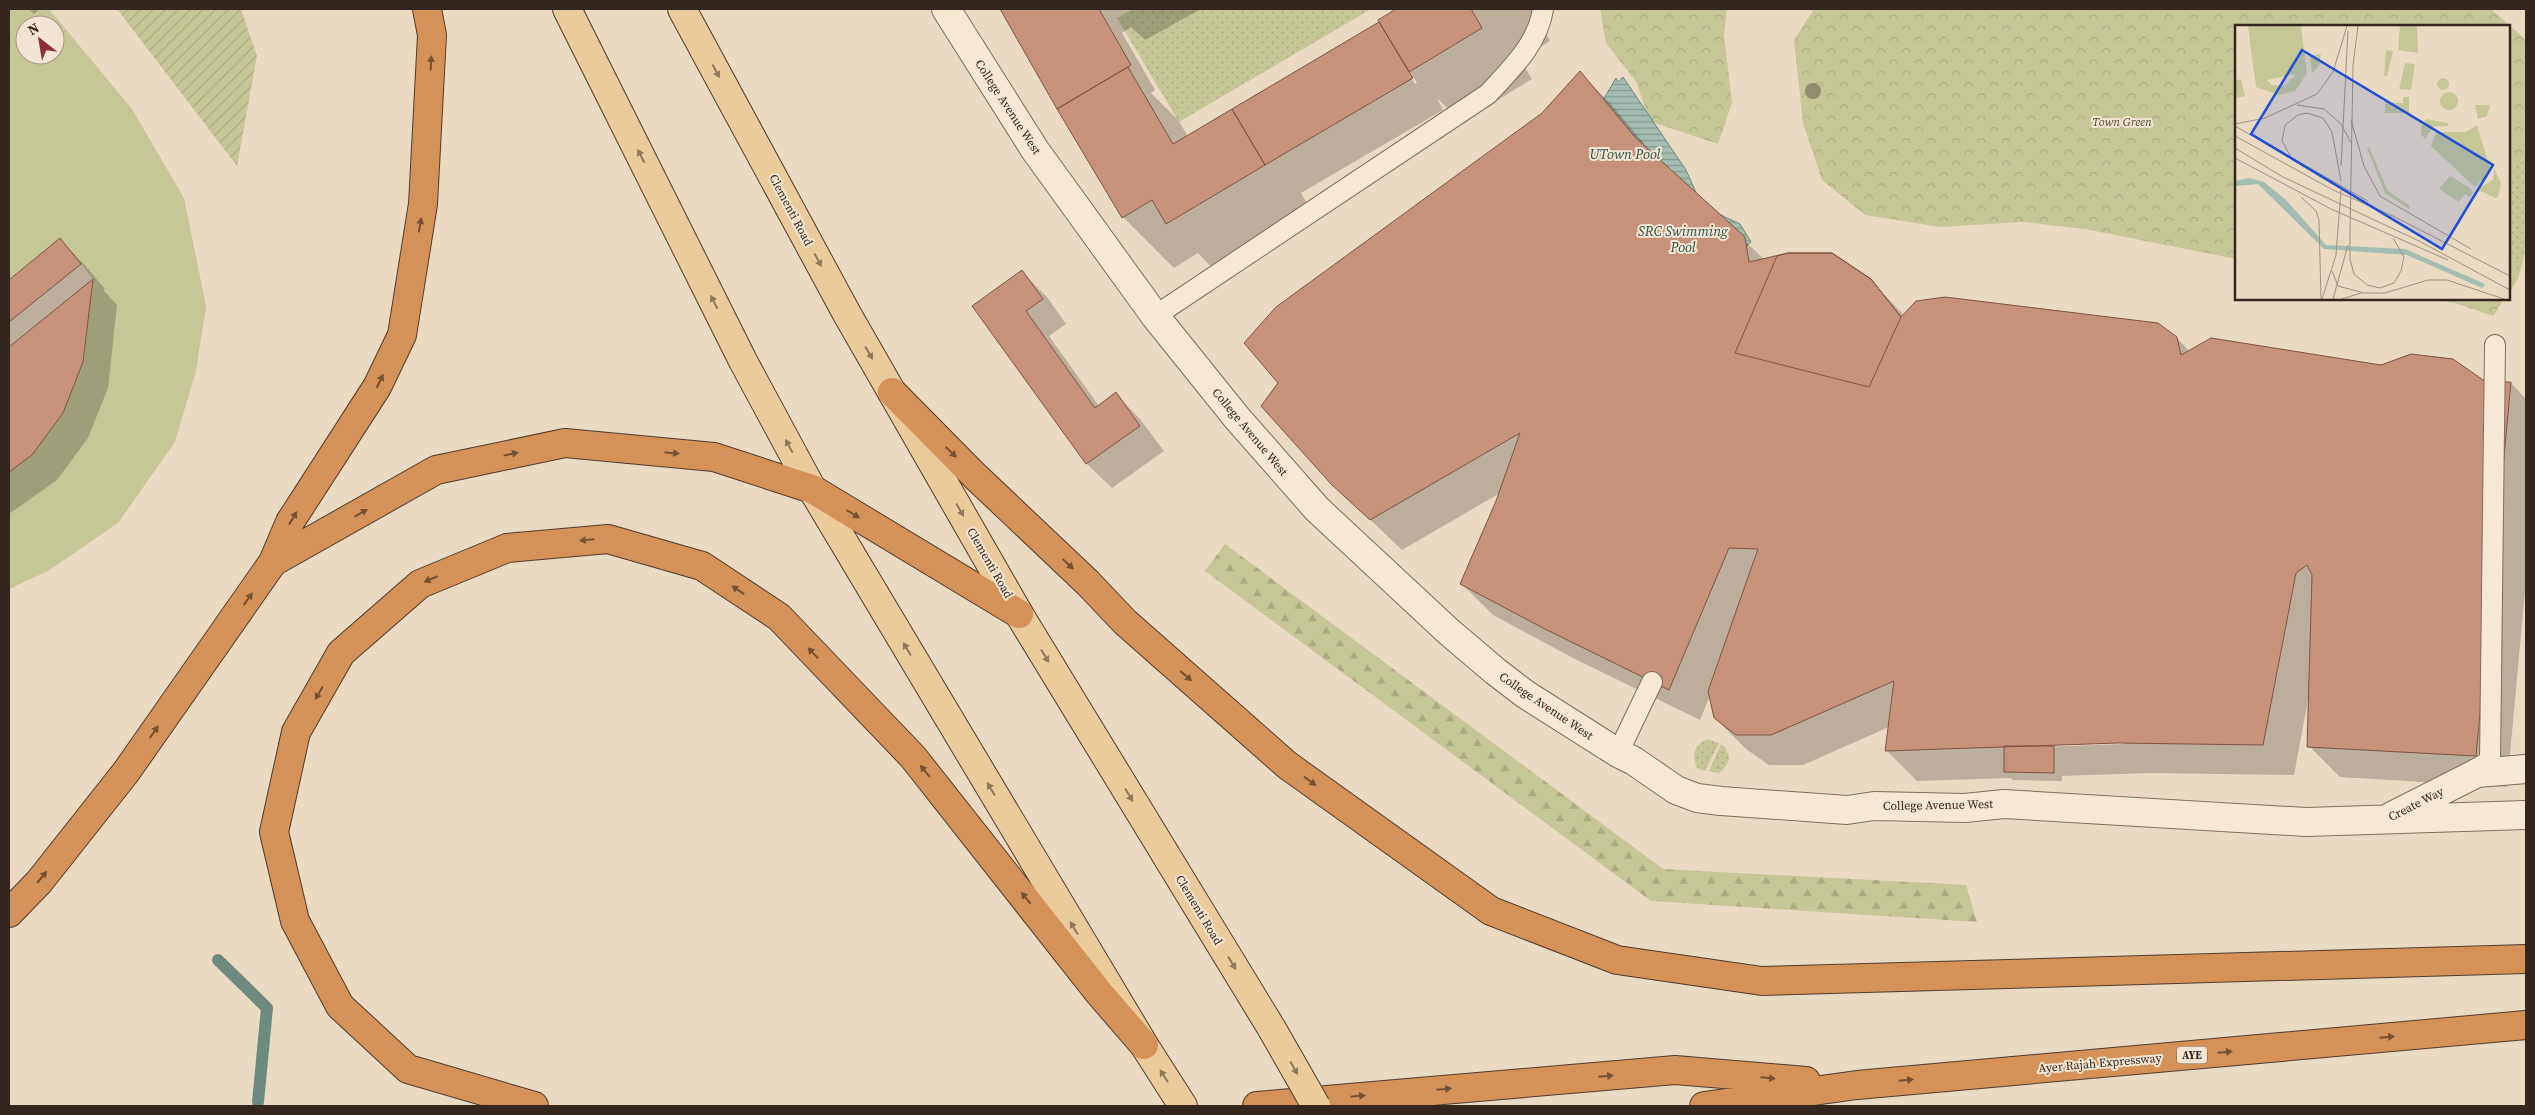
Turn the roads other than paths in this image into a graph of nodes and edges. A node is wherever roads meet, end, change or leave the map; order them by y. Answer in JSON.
{"nodes":[{"id":1,"x":427,"y":9,"type":"edge"},
{"id":2,"x":567,"y":9,"type":"edge"},
{"id":3,"x":682,"y":9,"type":"edge"},
{"id":4,"x":946,"y":9,"type":"edge"},
{"id":5,"x":1543,"y":9,"type":"edge"},
{"id":6,"x":1155,"y":316,"type":"junction"},
{"id":7,"x":2495,"y":345,"type":"dead end"},
{"id":8,"x":892,"y":392,"type":"junction"},
{"id":9,"x":812,"y":489,"type":"junction"},
{"id":10,"x":273,"y":562,"type":"junction"},
{"id":11,"x":1019,"y":614,"type":"junction"},
{"id":12,"x":1652,"y":682,"type":"dead end"},
{"id":13,"x":1618,"y":753,"type":"junction"},
{"id":14,"x":2526,"y":769,"type":"edge"},
{"id":15,"x":2526,"y":816,"type":"edge"},
{"id":16,"x":2384,"y":820,"type":"junction"},
{"id":17,"x":9,"y":913,"type":"edge"},
{"id":18,"x":2526,"y":959,"type":"edge"},
{"id":19,"x":2526,"y":1025,"type":"edge"},
{"id":20,"x":1144,"y":1045,"type":"junction"},
{"id":21,"x":1857,"y":1085,"type":"junction"},
{"id":22,"x":534,"y":1106,"type":"edge"},
{"id":23,"x":1183,"y":1106,"type":"edge"},
{"id":24,"x":1257,"y":1106,"type":"edge"},
{"id":25,"x":1316,"y":1106,"type":"edge"},
{"id":26,"x":1704,"y":1106,"type":"edge"}],
"edges":[{"from":10,"to":1,"type":"highway","one_way":true},
{"from":9,"to":2,"type":"main road","one_way":true},
{"from":3,"to":8,"type":"main road","name":"Clementi Road","one_way":true},
{"from":4,"to":6,"type":"street","name":"College Avenue West"},
{"from":5,"to":6,"type":"lane"},
{"from":6,"to":13,"type":"street","name":"College Avenue West"},
{"from":7,"to":16,"type":"lane"},
{"from":8,"to":11,"type":"main road","name":"Clementi Road","one_way":true},
{"from":8,"to":18,"type":"highway","one_way":true},
{"from":10,"to":9,"type":"highway","one_way":true},
{"from":9,"to":11,"type":"highway","one_way":true},
{"from":20,"to":9,"type":"main road","one_way":true},
{"from":17,"to":10,"type":"highway","one_way":true},
{"from":11,"to":25,"type":"main road","name":"Clementi Road","one_way":true,"bridge":true},
{"from":12,"to":13,"type":"lane"},
{"from":13,"to":16,"type":"street","name":"College Avenue West"},
{"from":14,"to":16,"type":"street","name":"Create Way"},
{"from":15,"to":16,"type":"street","name":"Create Way"},
{"from":21,"to":19,"type":"highway","name":"Ayer Rajah Expressway","number":"AYE","one_way":true},
{"from":20,"to":22,"type":"highway","one_way":true},
{"from":23,"to":20,"type":"main road","one_way":true},
{"from":24,"to":21,"type":"highway","one_way":true},
{"from":21,"to":26,"type":"highway","name":"Ayer Rajah Expressway","number":"AYE"}]}
